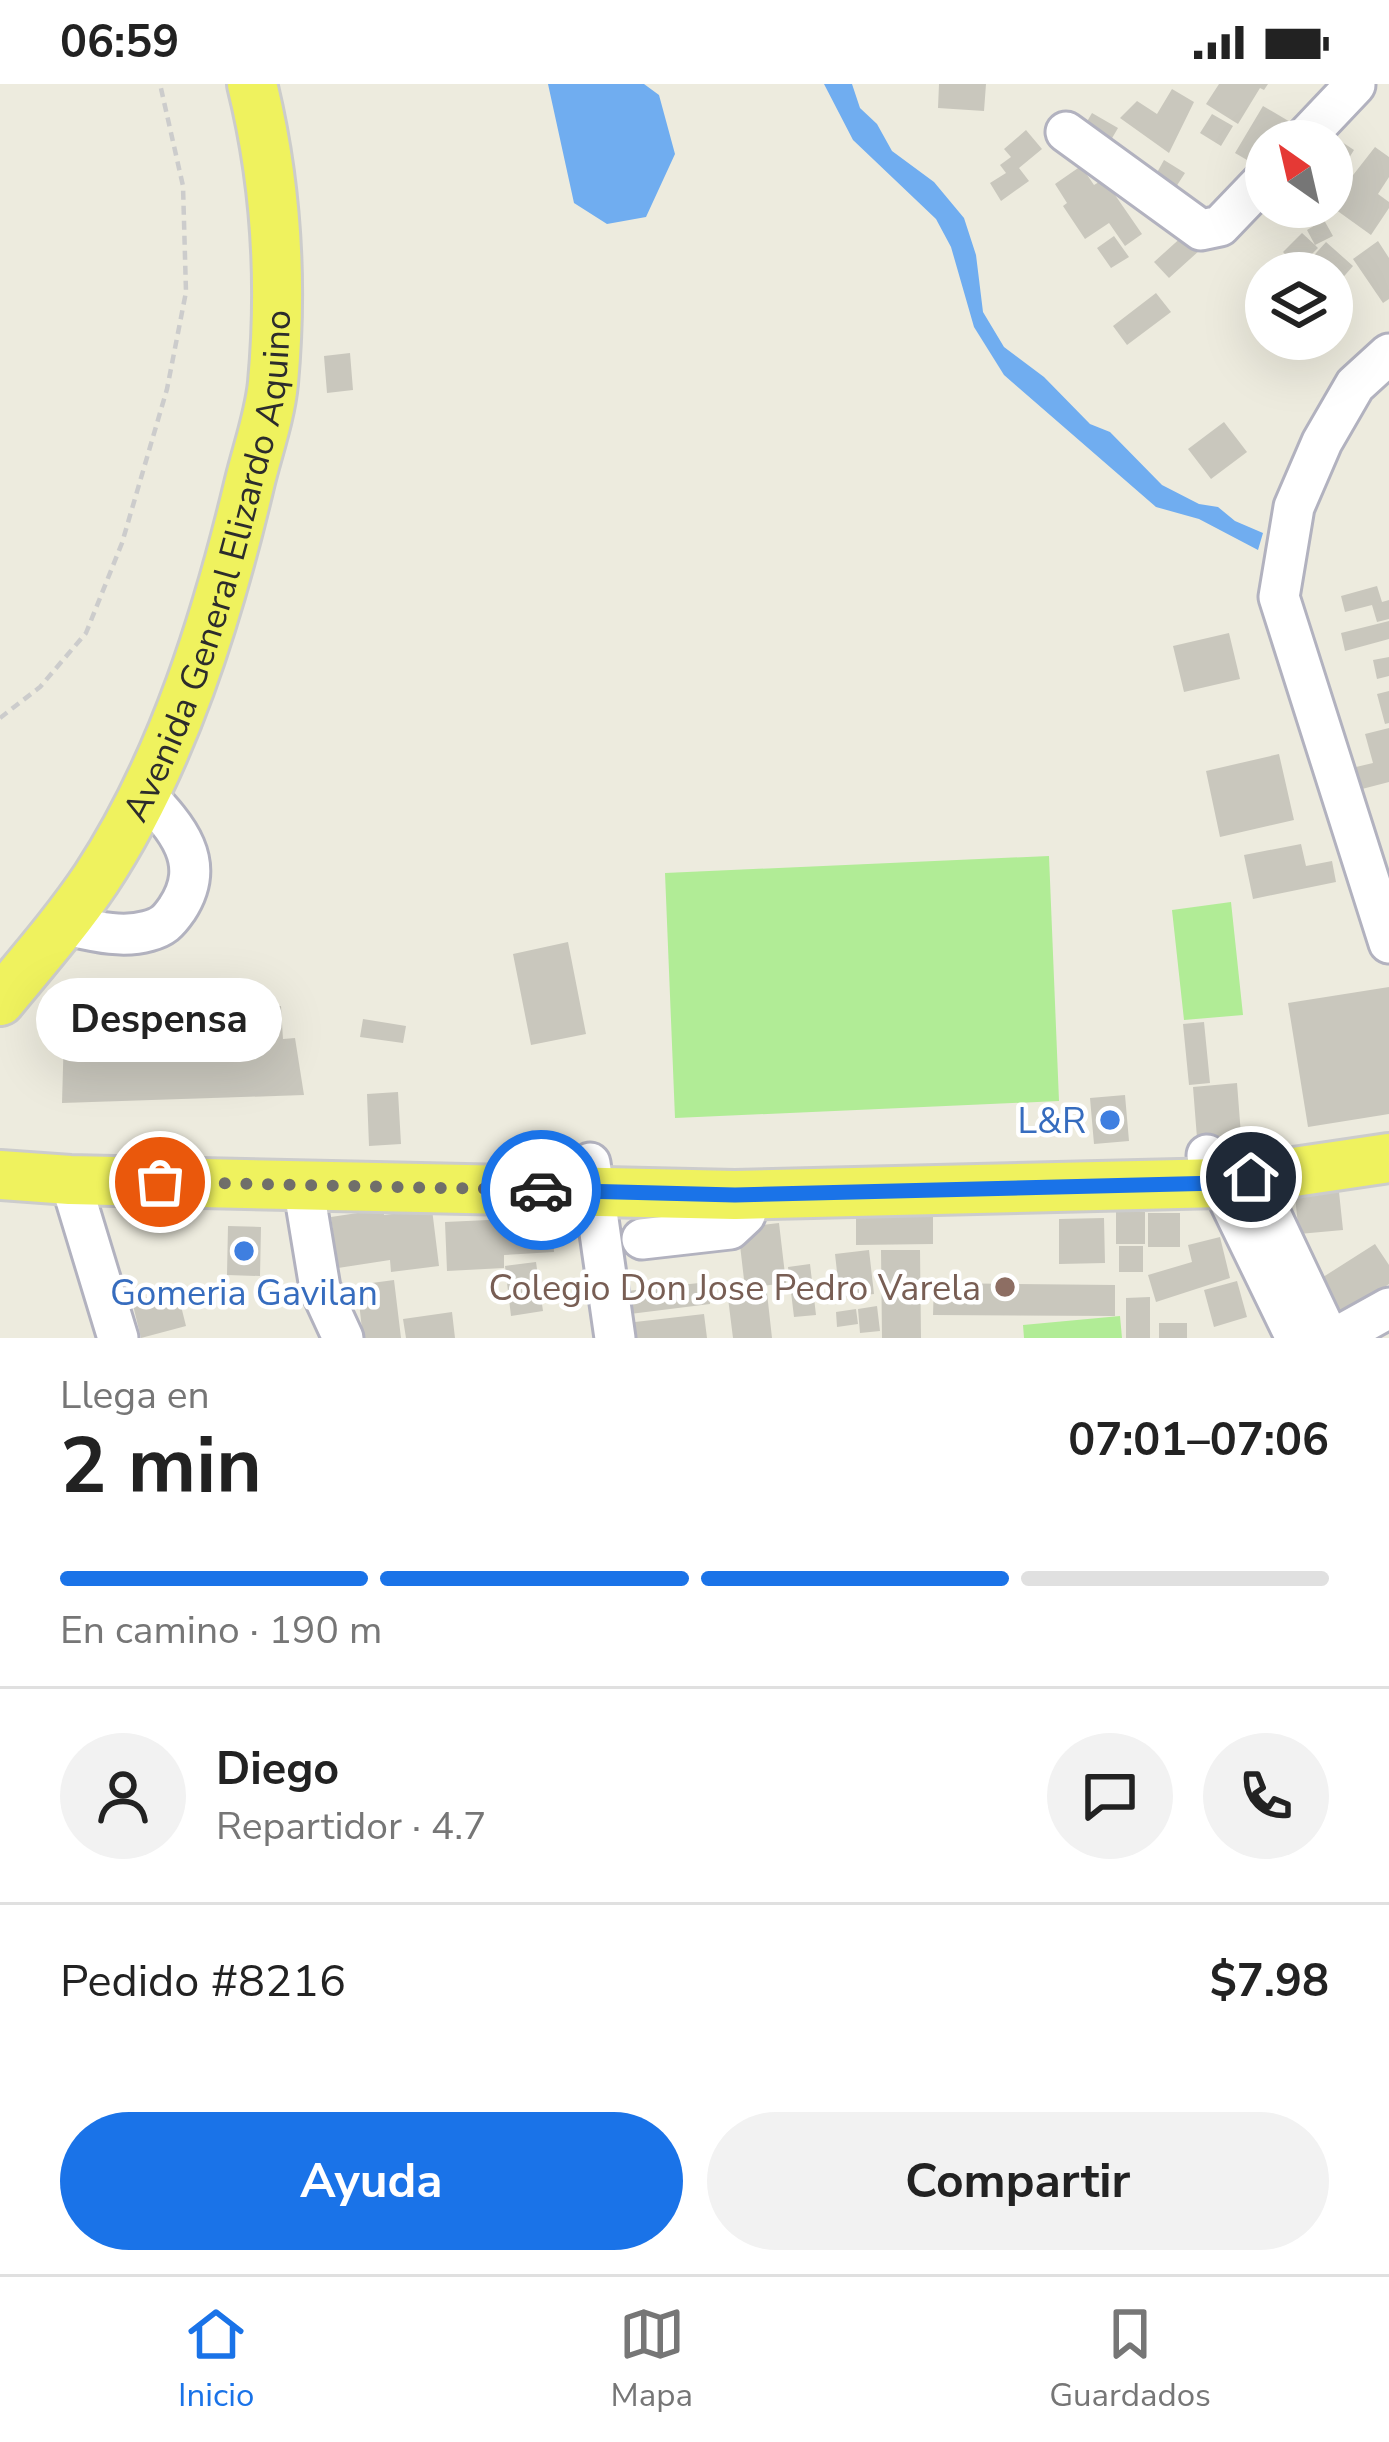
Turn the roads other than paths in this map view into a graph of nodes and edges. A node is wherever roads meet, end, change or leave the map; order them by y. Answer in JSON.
{"nodes":[{"id":1,"x":252,"y":84,"type":"edge"},
{"id":2,"x":1354,"y":85,"type":"edge"},
{"id":3,"x":1389,"y":101,"type":"edge"},
{"id":4,"x":1322,"y":120,"type":"edge"},
{"id":5,"x":1066,"y":132,"type":"dead end"},
{"id":6,"x":1245,"y":200,"type":"edge"},
{"id":7,"x":1389,"y":354,"type":"edge"},
{"id":8,"x":144,"y":794,"type":"junction"},
{"id":9,"x":62,"y":924,"type":"junction"},
{"id":10,"x":1389,"y":943,"type":"edge"},
{"id":11,"x":0,"y":1000,"type":"edge"},
{"id":12,"x":1389,"y":1135,"type":"edge"},
{"id":13,"x":0,"y":1148,"type":"edge"},
{"id":14,"x":1389,"y":1158,"type":"edge"},
{"id":15,"x":1230,"y":1167,"type":"junction"},
{"id":16,"x":196,"y":1168,"type":"junction"},
{"id":17,"x":416,"y":1173,"type":"junction"},
{"id":18,"x":0,"y":1174,"type":"edge"},
{"id":19,"x":70,"y":1180,"type":"junction"},
{"id":20,"x":741,"y":1183,"type":"junction"},
{"id":21,"x":303,"y":1185,"type":"junction"},
{"id":22,"x":597,"y":1215,"type":"junction"},
{"id":23,"x":1389,"y":1308,"type":"edge"},
{"id":24,"x":118,"y":1338,"type":"edge"},
{"id":25,"x":343,"y":1338,"type":"edge"},
{"id":26,"x":615,"y":1338,"type":"edge"},
{"id":27,"x":1296,"y":1338,"type":"edge"},
{"id":28,"x":1332,"y":1338,"type":"edge"}],
"edges":[{"from":1,"to":8,"type":"main road","name":"Avenida General Elizardo Aquino"},
{"from":2,"to":3,"type":"street"},
{"from":2,"to":4,"type":"street"},
{"from":5,"to":6,"type":"street"},
{"from":7,"to":10,"type":"street"},
{"from":8,"to":9,"type":"main road","name":"Avenida General Elizardo Aquino"},
{"from":8,"to":9,"type":"street"},
{"from":9,"to":11,"type":"main road","name":"Avenida General Elizardo Aquino"},
{"from":12,"to":15,"type":"main road"},
{"from":13,"to":16,"type":"main road"},
{"from":14,"to":15,"type":"main road"},
{"from":15,"to":20,"type":"main road"},
{"from":15,"to":27,"type":"street"},
{"from":15,"to":28,"type":"street"},
{"from":16,"to":17,"type":"main road"},
{"from":16,"to":19,"type":"main road"},
{"from":16,"to":21,"type":"main road"},
{"from":17,"to":21,"type":"main road"},
{"from":17,"to":22,"type":"main road"},
{"from":18,"to":19,"type":"main road"},
{"from":19,"to":24,"type":"street"},
{"from":20,"to":22,"type":"main road"},
{"from":20,"to":22,"type":"street"},
{"from":21,"to":25,"type":"street"},
{"from":22,"to":26,"type":"street"},
{"from":23,"to":28,"type":"street"}]}
